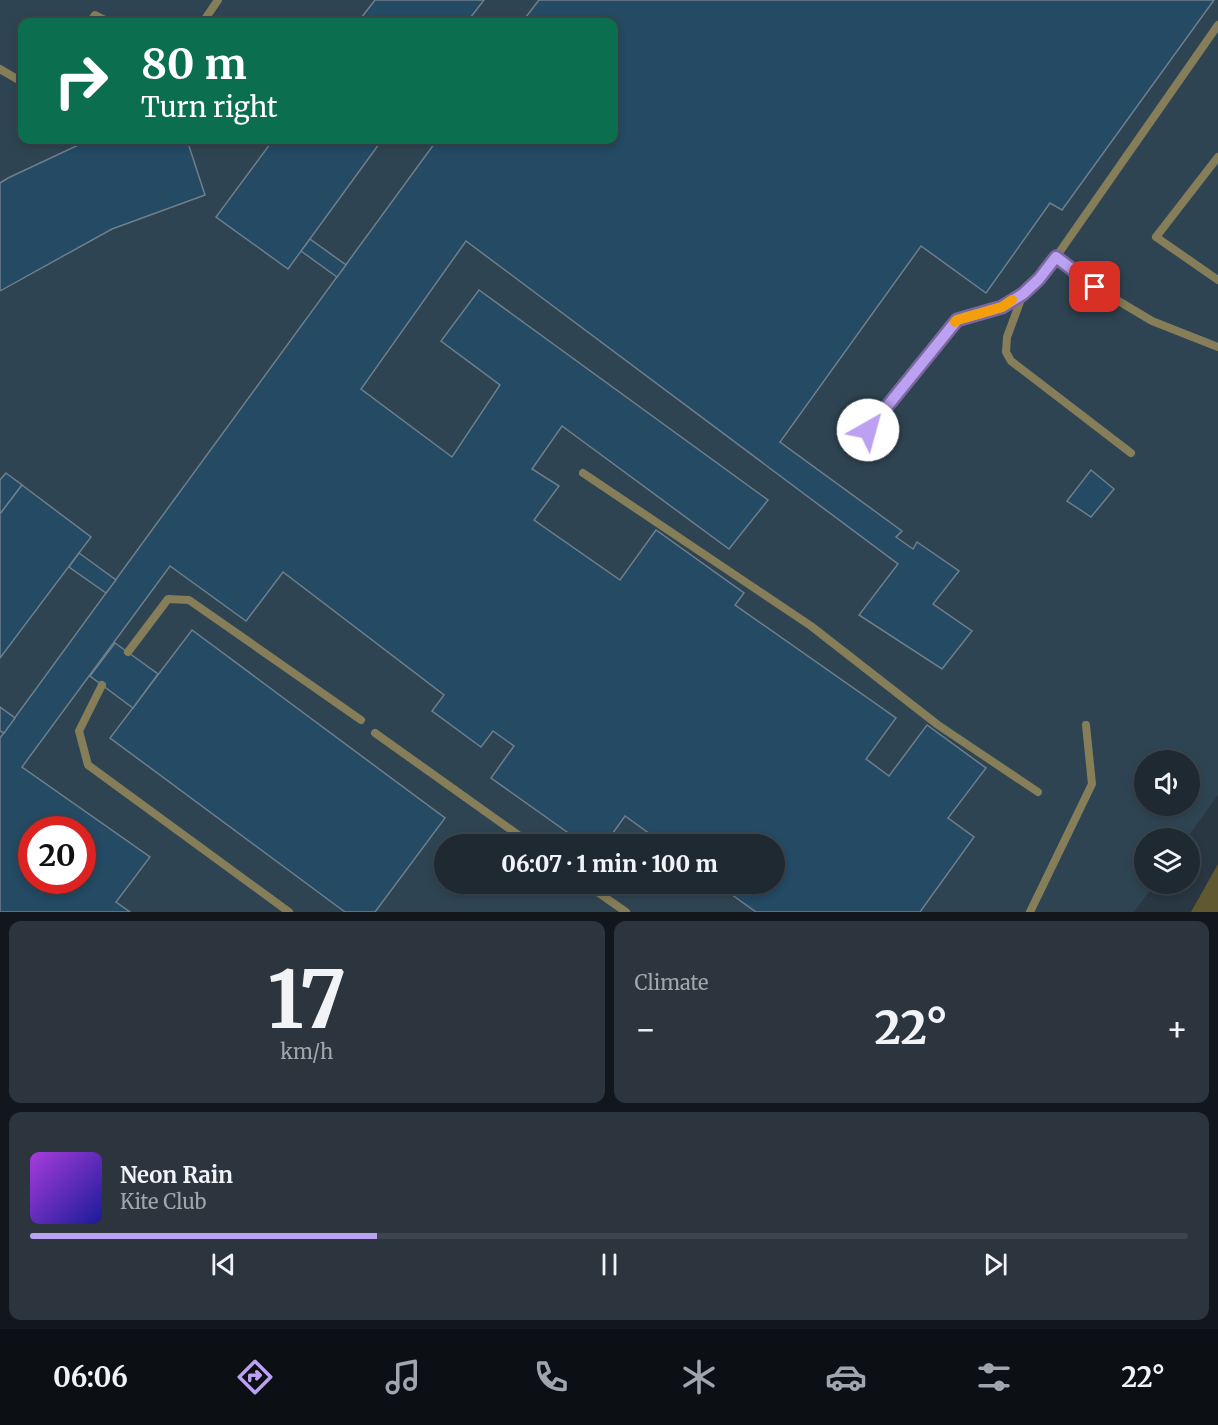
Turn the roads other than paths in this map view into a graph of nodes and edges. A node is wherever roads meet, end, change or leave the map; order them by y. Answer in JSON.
{"nodes":[{"id":1,"x":218,"y":0,"type":"edge"},
{"id":2,"x":206,"y":18,"type":"edge"},
{"id":3,"x":1218,"y":25,"type":"edge"},
{"id":4,"x":0,"y":69,"type":"edge"},
{"id":5,"x":18,"y":80,"type":"edge"},
{"id":6,"x":1218,"y":158,"type":"edge"},
{"id":7,"x":1056,"y":257,"type":"junction"},
{"id":8,"x":1218,"y":280,"type":"edge"},
{"id":9,"x":1023,"y":294,"type":"junction"},
{"id":10,"x":1218,"y":347,"type":"edge"},
{"id":11,"x":868,"y":430,"type":"dead end"},
{"id":12,"x":1131,"y":453,"type":"dead end"},
{"id":13,"x":583,"y":473,"type":"dead end"},
{"id":14,"x":128,"y":652,"type":"dead end"},
{"id":15,"x":102,"y":686,"type":"dead end"},
{"id":16,"x":361,"y":720,"type":"dead end"},
{"id":17,"x":1086,"y":725,"type":"dead end"},
{"id":18,"x":375,"y":733,"type":"dead end"},
{"id":19,"x":1038,"y":792,"type":"dead end"},
{"id":20,"x":517,"y":834,"type":"edge"},
{"id":21,"x":600,"y":894,"type":"edge"},
{"id":22,"x":289,"y":912,"type":"edge"},
{"id":23,"x":626,"y":912,"type":"edge"},
{"id":24,"x":1030,"y":912,"type":"edge"}],
"edges":[{"from":1,"to":2,"type":"lane"},
{"from":3,"to":7,"type":"lane"},
{"from":4,"to":5,"type":"lane"},
{"from":6,"to":8,"type":"lane"},
{"from":7,"to":9,"type":"lane"},
{"from":7,"to":10,"type":"lane"},
{"from":9,"to":11,"type":"lane"},
{"from":9,"to":12,"type":"lane"},
{"from":13,"to":19,"type":"lane"},
{"from":14,"to":16,"type":"lane"},
{"from":15,"to":22,"type":"lane"},
{"from":17,"to":24,"type":"lane"},
{"from":18,"to":20,"type":"lane"},
{"from":21,"to":23,"type":"lane"}]}
